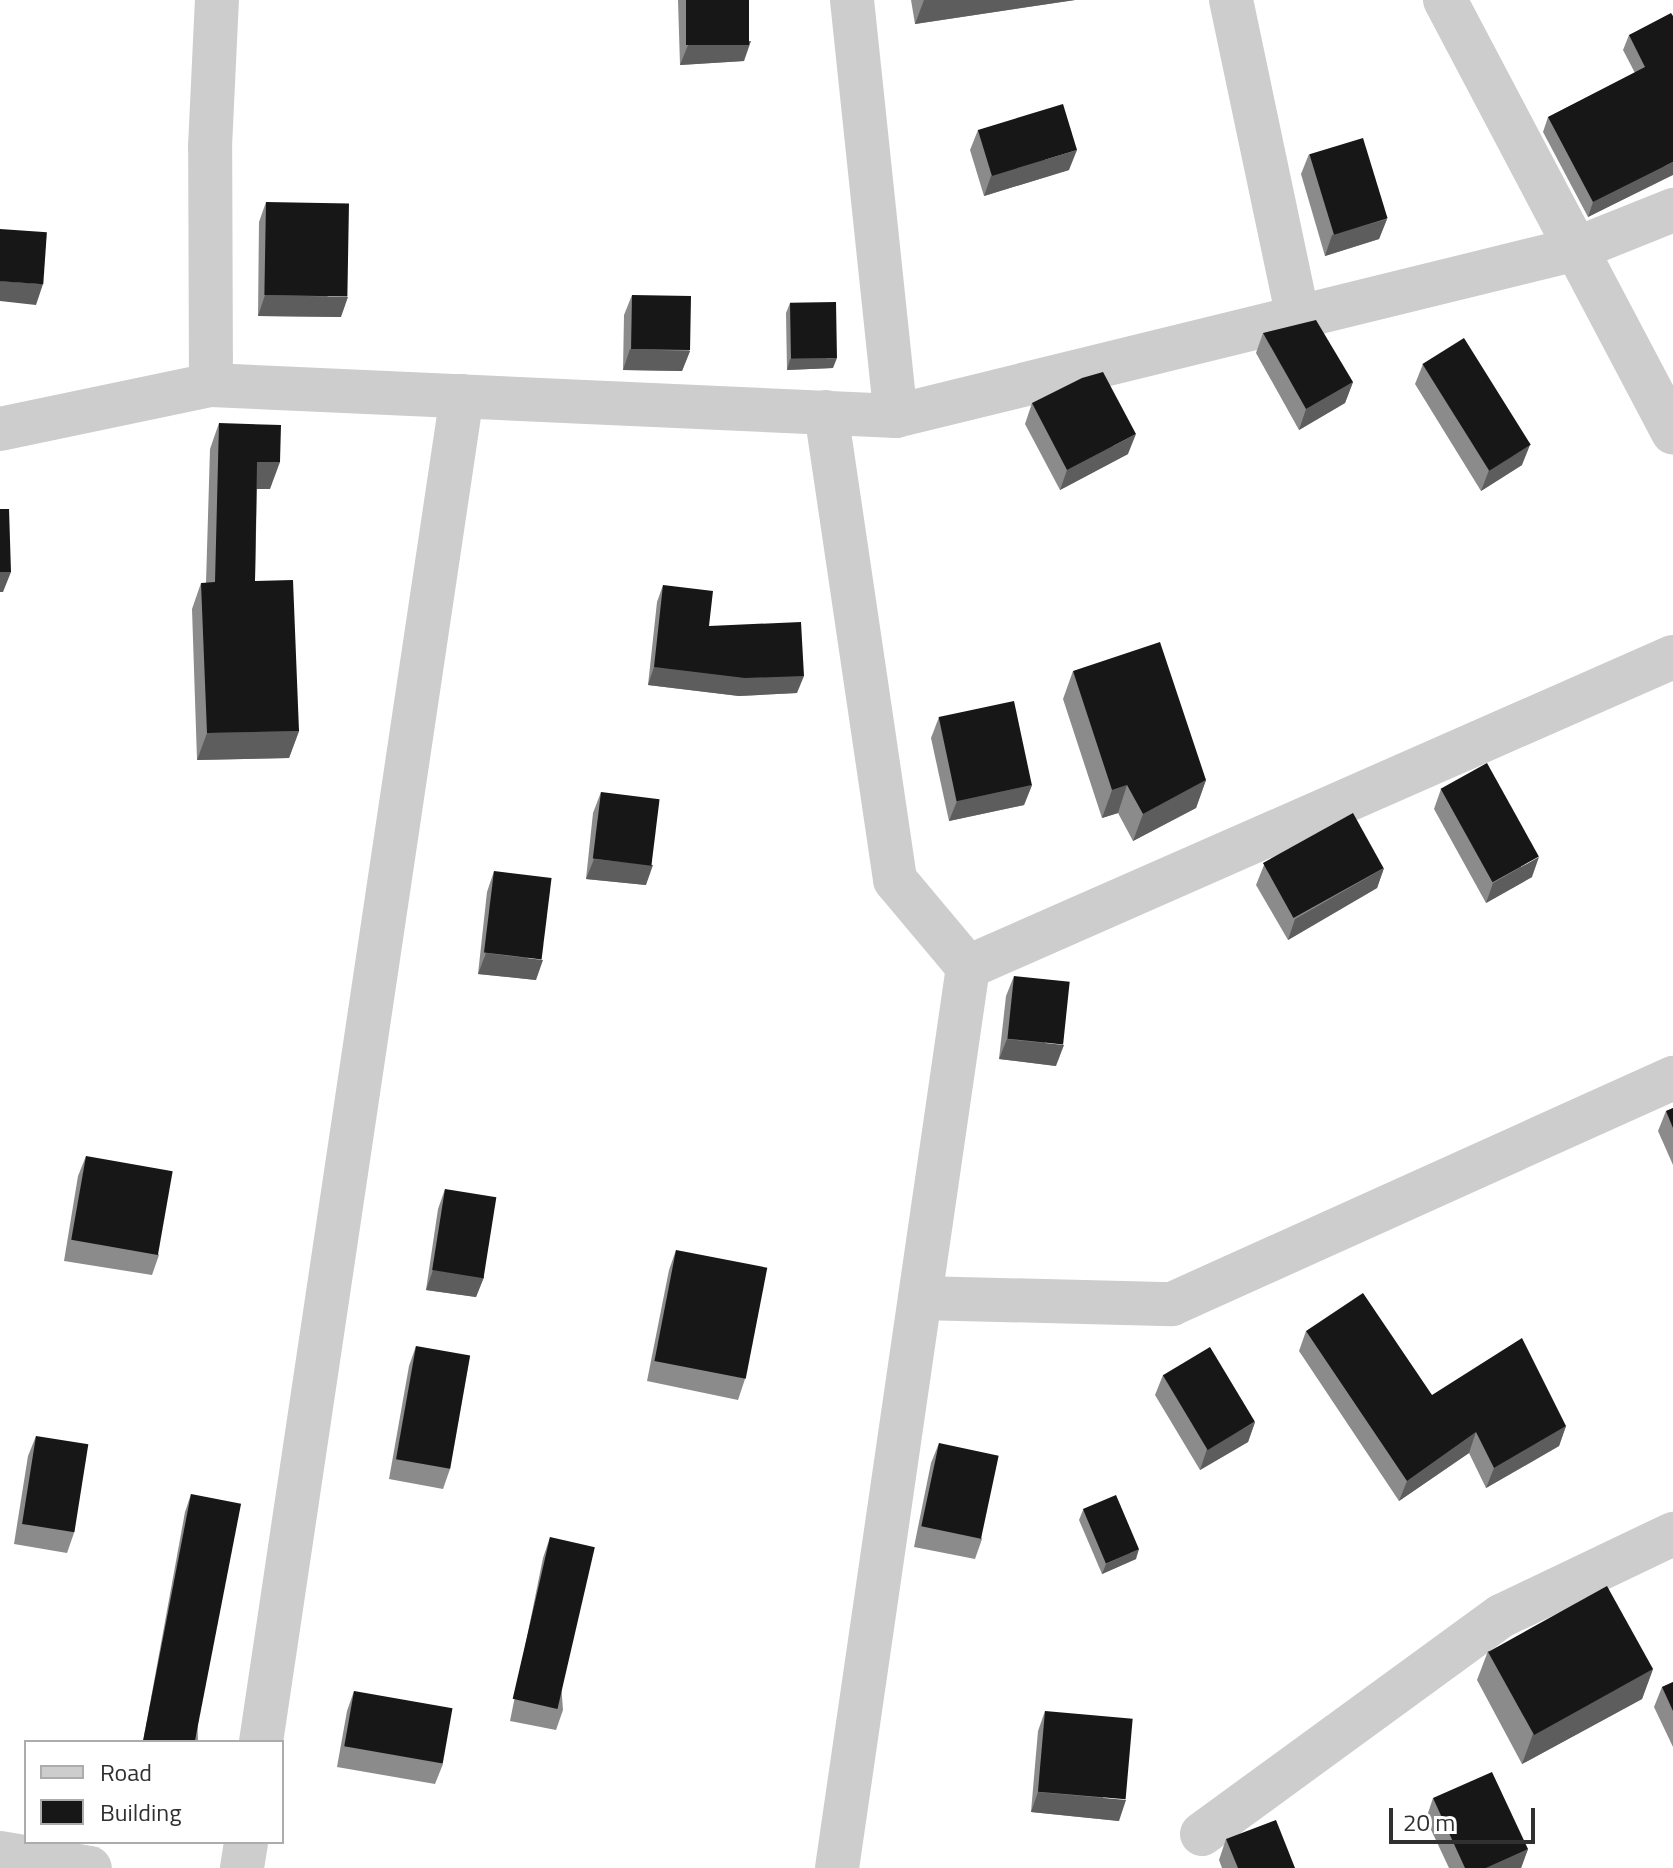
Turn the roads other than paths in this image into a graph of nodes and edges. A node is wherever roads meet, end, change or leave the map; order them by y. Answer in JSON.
{"nodes":[{"id":1,"x":217,"y":0,"type":"edge"},
{"id":2,"x":852,"y":0,"type":"edge"},
{"id":3,"x":1231,"y":0,"type":"edge"},
{"id":4,"x":1445,"y":0,"type":"edge"},
{"id":5,"x":1673,"y":210,"type":"edge"},
{"id":6,"x":1576,"y":249,"type":"junction"},
{"id":7,"x":1298,"y":317,"type":"junction"},
{"id":8,"x":211,"y":385,"type":"junction"},
{"id":9,"x":462,"y":396,"type":"junction"},
{"id":10,"x":826,"y":412,"type":"junction"},
{"id":11,"x":896,"y":416,"type":"junction"},
{"id":12,"x":0,"y":429,"type":"edge"},
{"id":13,"x":1673,"y":433,"type":"edge"},
{"id":14,"x":1673,"y":657,"type":"edge"},
{"id":15,"x":968,"y":967,"type":"junction"},
{"id":16,"x":1673,"y":1078,"type":"edge"},
{"id":17,"x":920,"y":1298,"type":"junction"},
{"id":18,"x":1673,"y":1534,"type":"edge"},
{"id":19,"x":261,"y":1740,"type":"edge"},
{"id":20,"x":1202,"y":1834,"type":"dead end"},
{"id":21,"x":246,"y":1844,"type":"edge"},
{"id":22,"x":0,"y":1853,"type":"edge"},
{"id":23,"x":90,"y":1868,"type":"edge"},
{"id":24,"x":242,"y":1868,"type":"edge"},
{"id":25,"x":837,"y":1868,"type":"edge"}],
"edges":[{"from":1,"to":8,"type":"street"},
{"from":2,"to":11,"type":"street"},
{"from":3,"to":7,"type":"street"},
{"from":4,"to":6,"type":"street"},
{"from":5,"to":6,"type":"street"},
{"from":6,"to":7,"type":"street"},
{"from":6,"to":13,"type":"street"},
{"from":7,"to":11,"type":"street"},
{"from":8,"to":9,"type":"street"},
{"from":8,"to":12,"type":"street"},
{"from":9,"to":10,"type":"street"},
{"from":9,"to":19,"type":"street"},
{"from":10,"to":11,"type":"street"},
{"from":10,"to":15,"type":"street"},
{"from":14,"to":15,"type":"street"},
{"from":15,"to":17,"type":"street"},
{"from":16,"to":17,"type":"street"},
{"from":17,"to":25,"type":"street"},
{"from":18,"to":20,"type":"street"},
{"from":21,"to":24,"type":"street"},
{"from":22,"to":23,"type":"street"}]}
